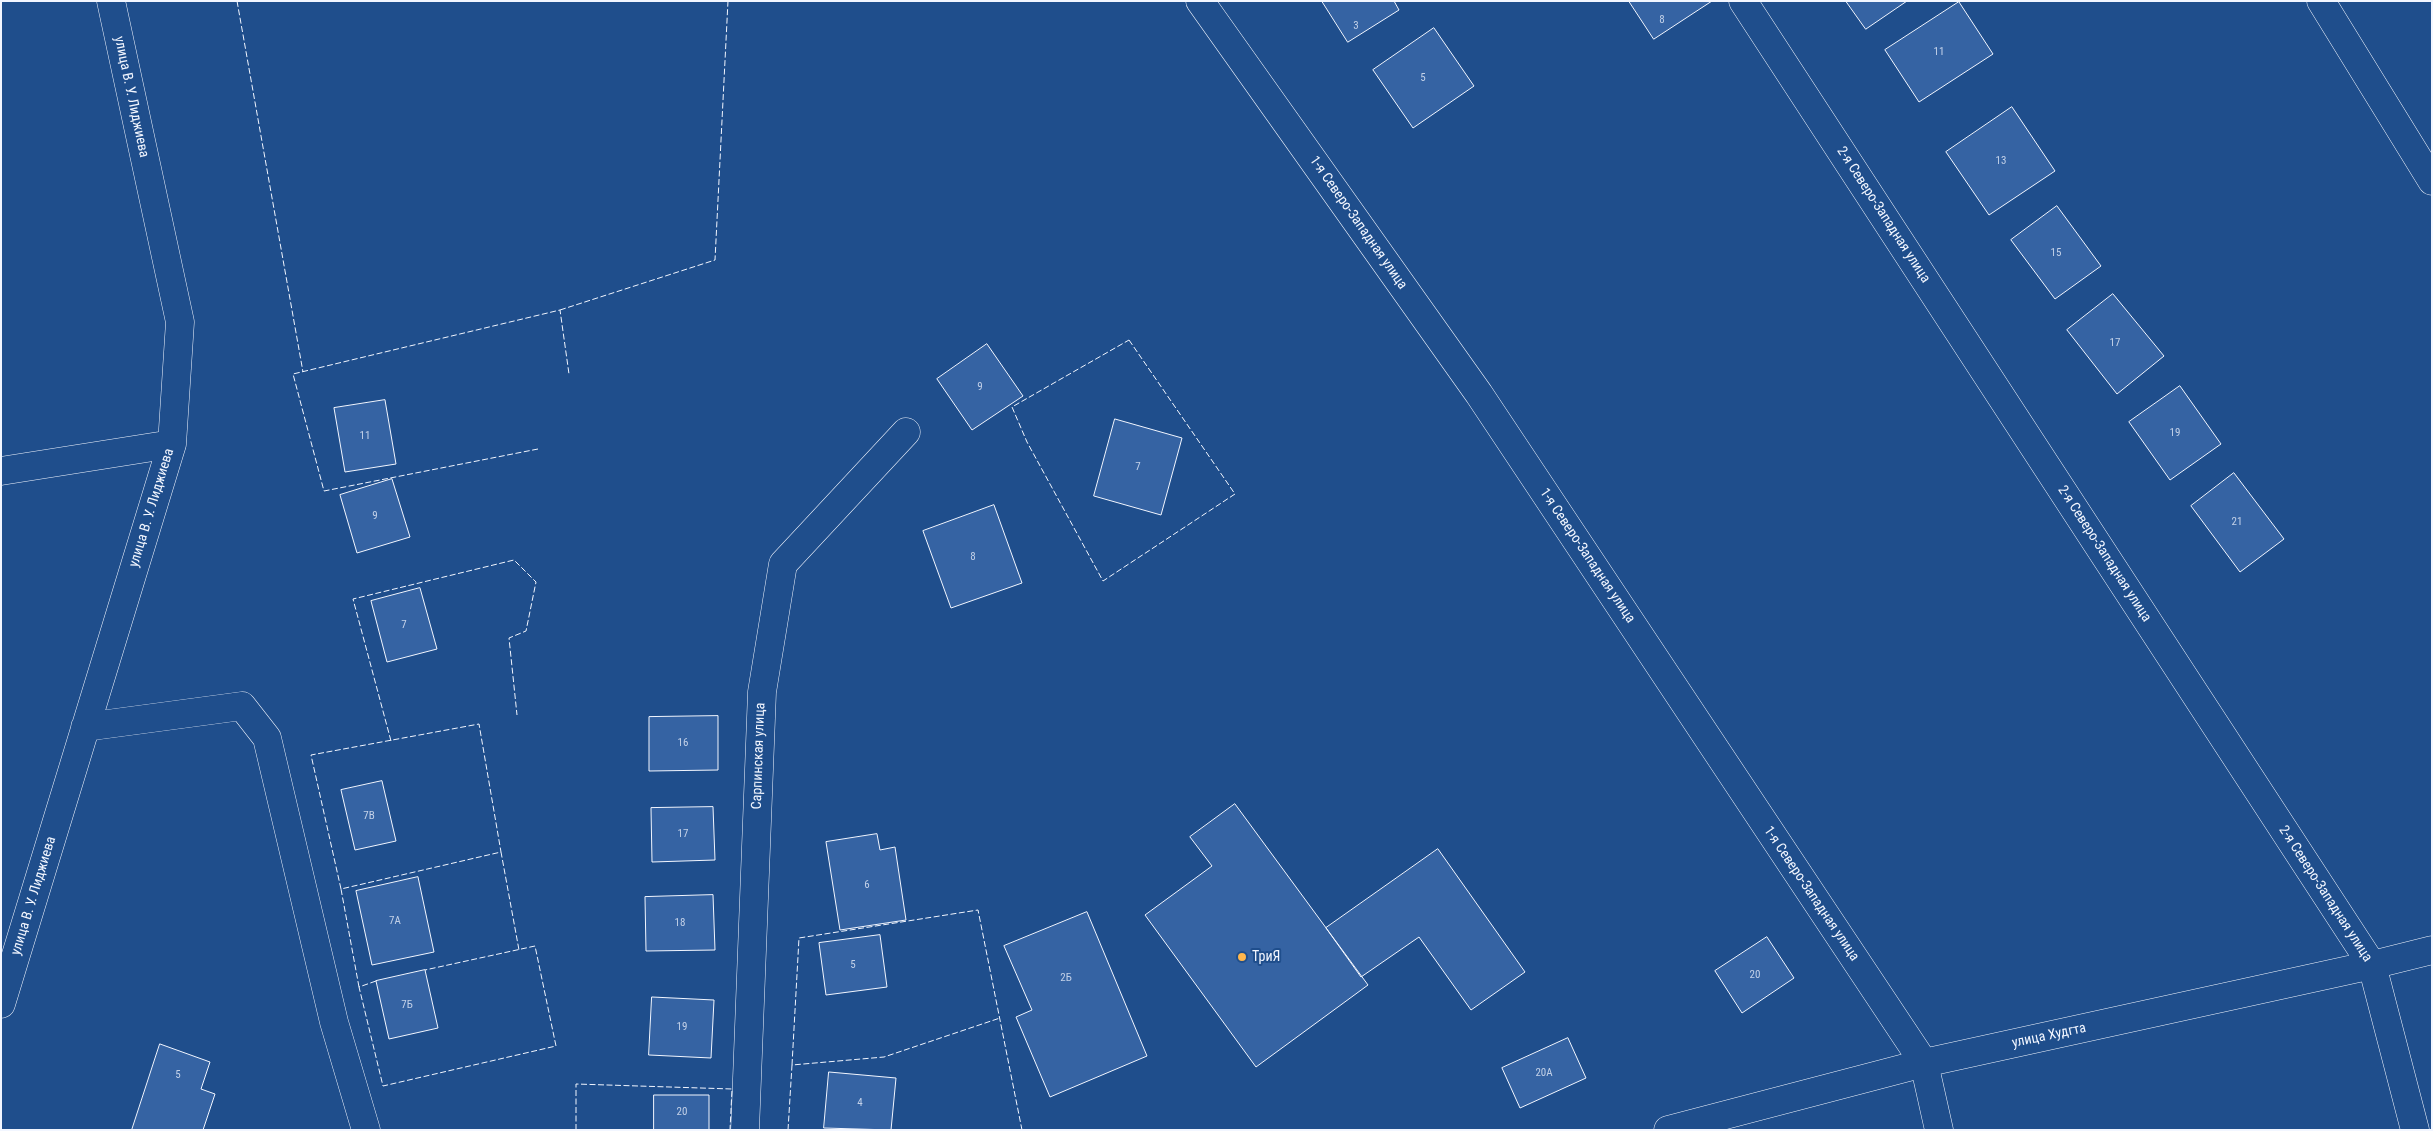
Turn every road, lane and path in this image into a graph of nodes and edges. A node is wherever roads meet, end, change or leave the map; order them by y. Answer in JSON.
{"nodes":[{"id":1,"x":111,"y":1,"type":"edge"},
{"id":2,"x":1200,"y":1,"type":"edge"},
{"id":3,"x":1743,"y":1,"type":"edge"},
{"id":4,"x":2322,"y":1,"type":"edge"},
{"id":5,"x":2432,"y":181,"type":"edge"},
{"id":6,"x":906,"y":432,"type":"dead end"},
{"id":7,"x":172,"y":444,"type":"junction"},
{"id":8,"x":1,"y":471,"type":"edge"},
{"id":9,"x":85,"y":727,"type":"junction"},
{"id":10,"x":2432,"y":950,"type":"edge"},
{"id":11,"x":2372,"y":965,"type":"junction"},
{"id":12,"x":1,"y":1004,"type":"edge"},
{"id":13,"x":1924,"y":1063,"type":"junction"},
{"id":14,"x":366,"y":1130,"type":"edge"},
{"id":15,"x":745,"y":1130,"type":"edge"},
{"id":16,"x":1668,"y":1130,"type":"edge"},
{"id":17,"x":1939,"y":1130,"type":"edge"},
{"id":18,"x":2415,"y":1130,"type":"edge"}],
"edges":[{"from":1,"to":7,"type":"street","name":"улица В. У. Лиджиева"},
{"from":2,"to":13,"type":"street","name":"1-я Северо-Западная улица"},
{"from":3,"to":11,"type":"street","name":"2-я Северо-Западная улица"},
{"from":4,"to":5,"type":"street"},
{"from":6,"to":15,"type":"street","name":"Сарпинская улица"},
{"from":7,"to":8,"type":"street"},
{"from":7,"to":9,"type":"street","name":"улица В. У. Лиджиева"},
{"from":9,"to":12,"type":"street","name":"улица В. У. Лиджиева"},
{"from":9,"to":14,"type":"street"},
{"from":10,"to":11,"type":"street","name":"улица Худгта"},
{"from":11,"to":13,"type":"street","name":"улица Худгта"},
{"from":11,"to":18,"type":"street","name":"2-я Северо-Западная улица"},
{"from":13,"to":16,"type":"street","name":"улица Худгта"},
{"from":13,"to":17,"type":"street","name":"1-я Северо-Западная улица"}]}
